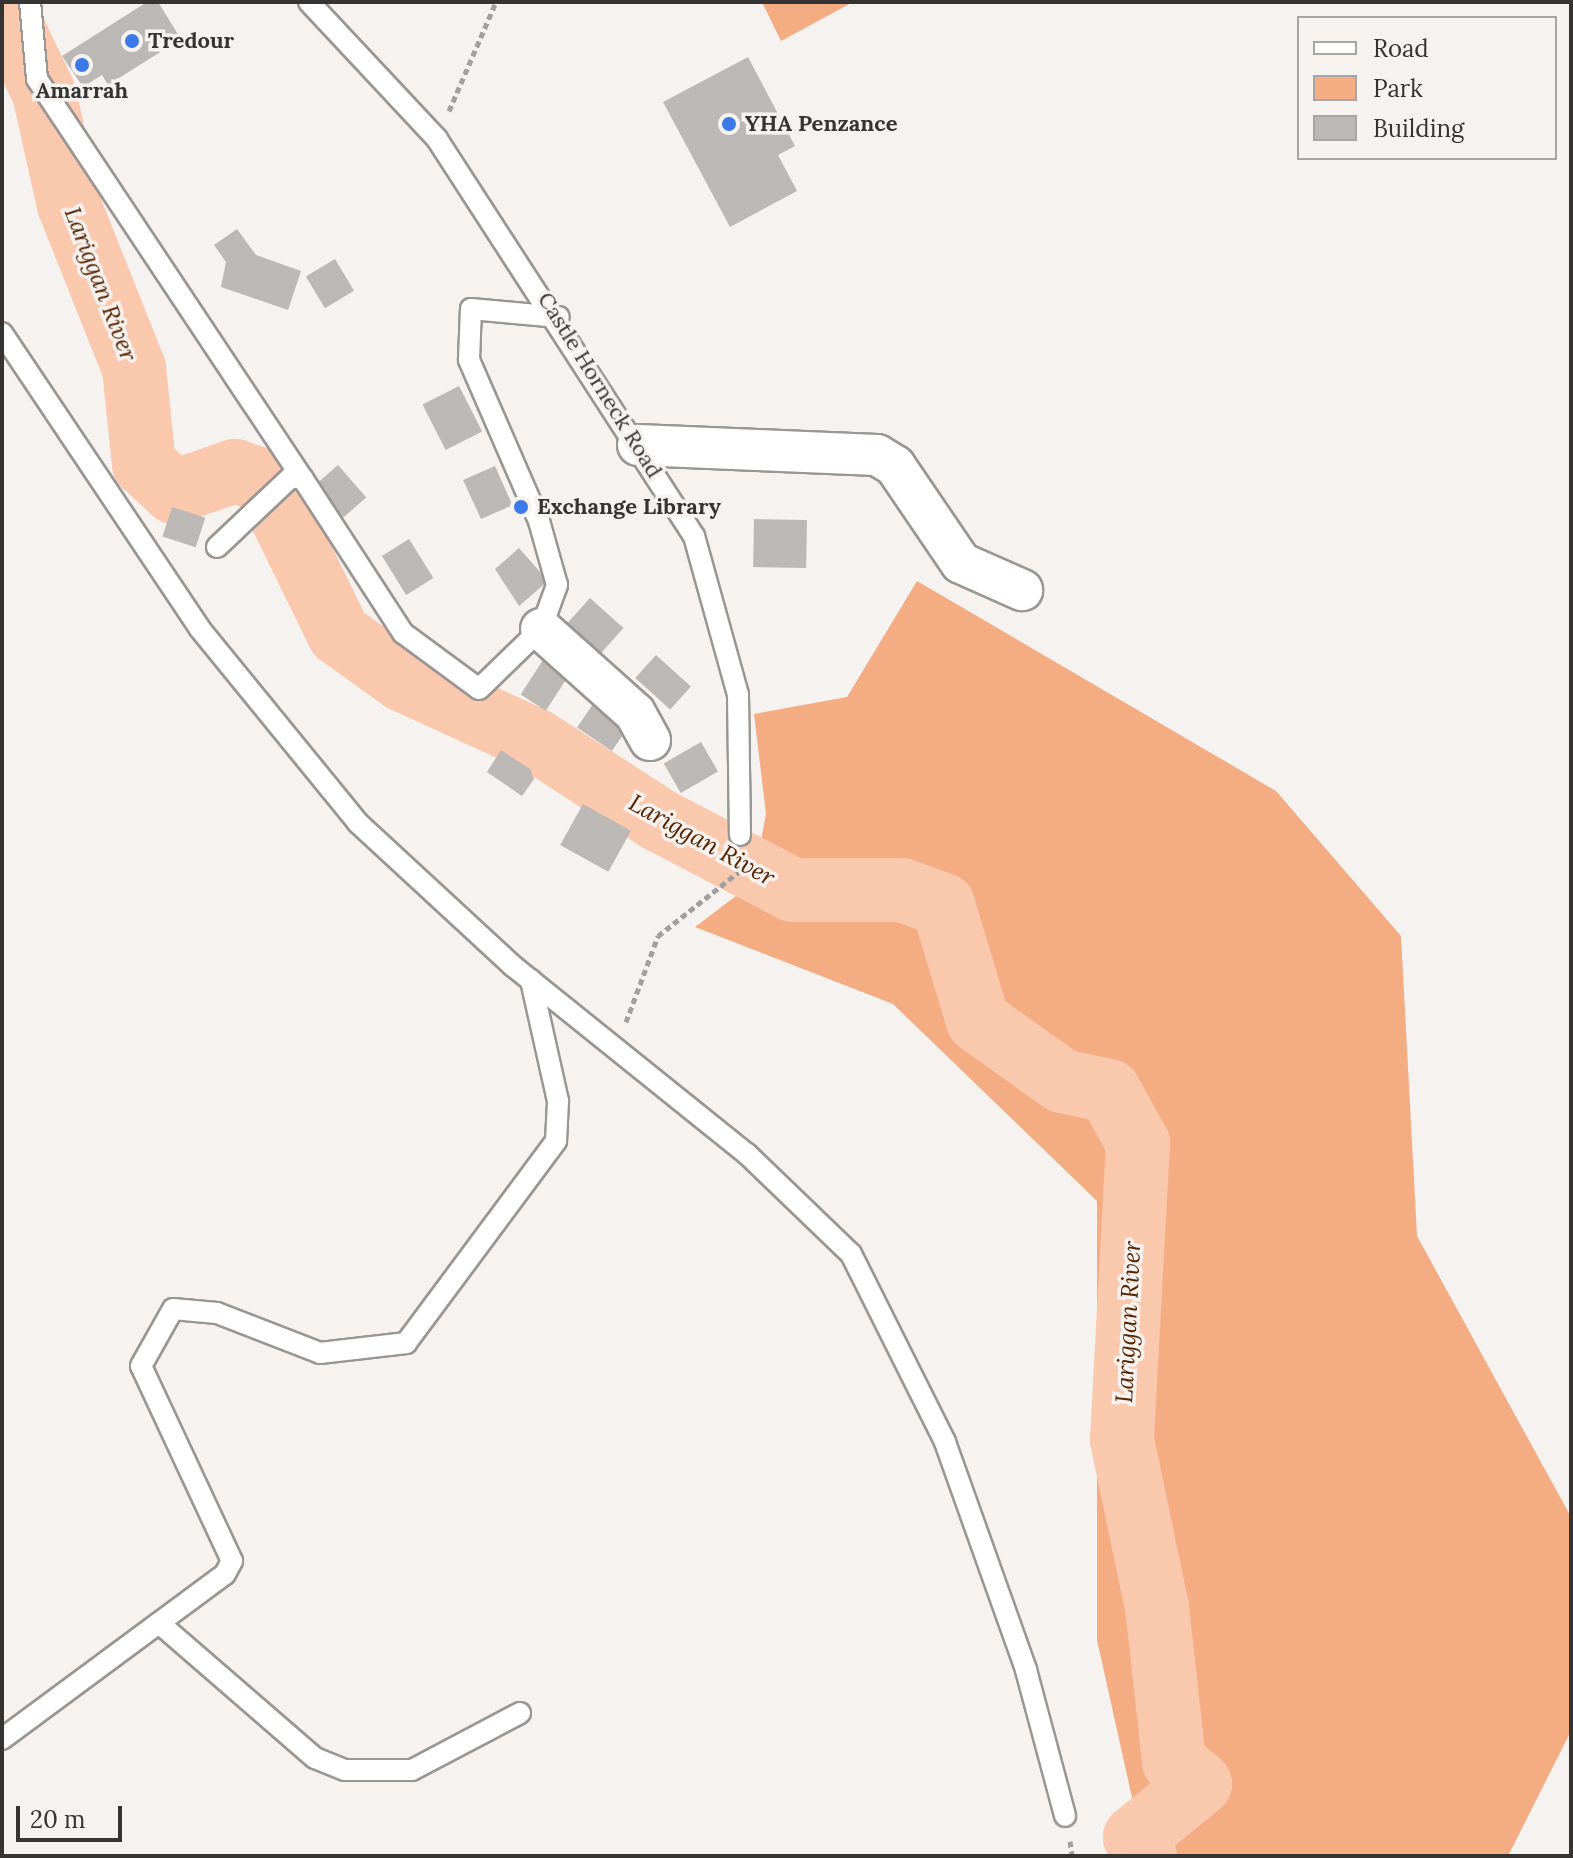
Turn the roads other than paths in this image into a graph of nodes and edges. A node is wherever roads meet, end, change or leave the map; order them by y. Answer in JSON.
{"nodes":[{"id":1,"x":30,"y":2,"type":"edge"},
{"id":2,"x":309,"y":2,"type":"edge"},
{"id":3,"x":559,"y":317,"type":"junction"},
{"id":4,"x":2,"y":333,"type":"edge"},
{"id":5,"x":638,"y":445,"type":"junction"},
{"id":6,"x":297,"y":478,"type":"junction"},
{"id":7,"x":217,"y":547,"type":"dead end"},
{"id":8,"x":1022,"y":590,"type":"dead end"},
{"id":9,"x":541,"y":629,"type":"junction"},
{"id":10,"x":650,"y":740,"type":"dead end"},
{"id":11,"x":740,"y":835,"type":"dead end"},
{"id":12,"x":531,"y":980,"type":"junction"},
{"id":13,"x":159,"y":1623,"type":"junction"},
{"id":14,"x":520,"y":1713,"type":"dead end"},
{"id":15,"x":2,"y":1739,"type":"edge"},
{"id":16,"x":1065,"y":1816,"type":"dead end"}],
"edges":[{"from":1,"to":6,"type":"lane"},
{"from":2,"to":3,"type":"lane","name":"Castle Horneck Road"},
{"from":3,"to":5,"type":"lane","name":"Castle Horneck Road"},
{"from":3,"to":9,"type":"lane"},
{"from":4,"to":12,"type":"lane"},
{"from":5,"to":8,"type":"street"},
{"from":5,"to":11,"type":"lane","name":"Castle Horneck Road"},
{"from":6,"to":7,"type":"lane"},
{"from":6,"to":9,"type":"lane"},
{"from":9,"to":10,"type":"street"},
{"from":12,"to":13,"type":"lane"},
{"from":12,"to":16,"type":"lane"},
{"from":13,"to":14,"type":"lane"},
{"from":13,"to":15,"type":"lane"}]}
